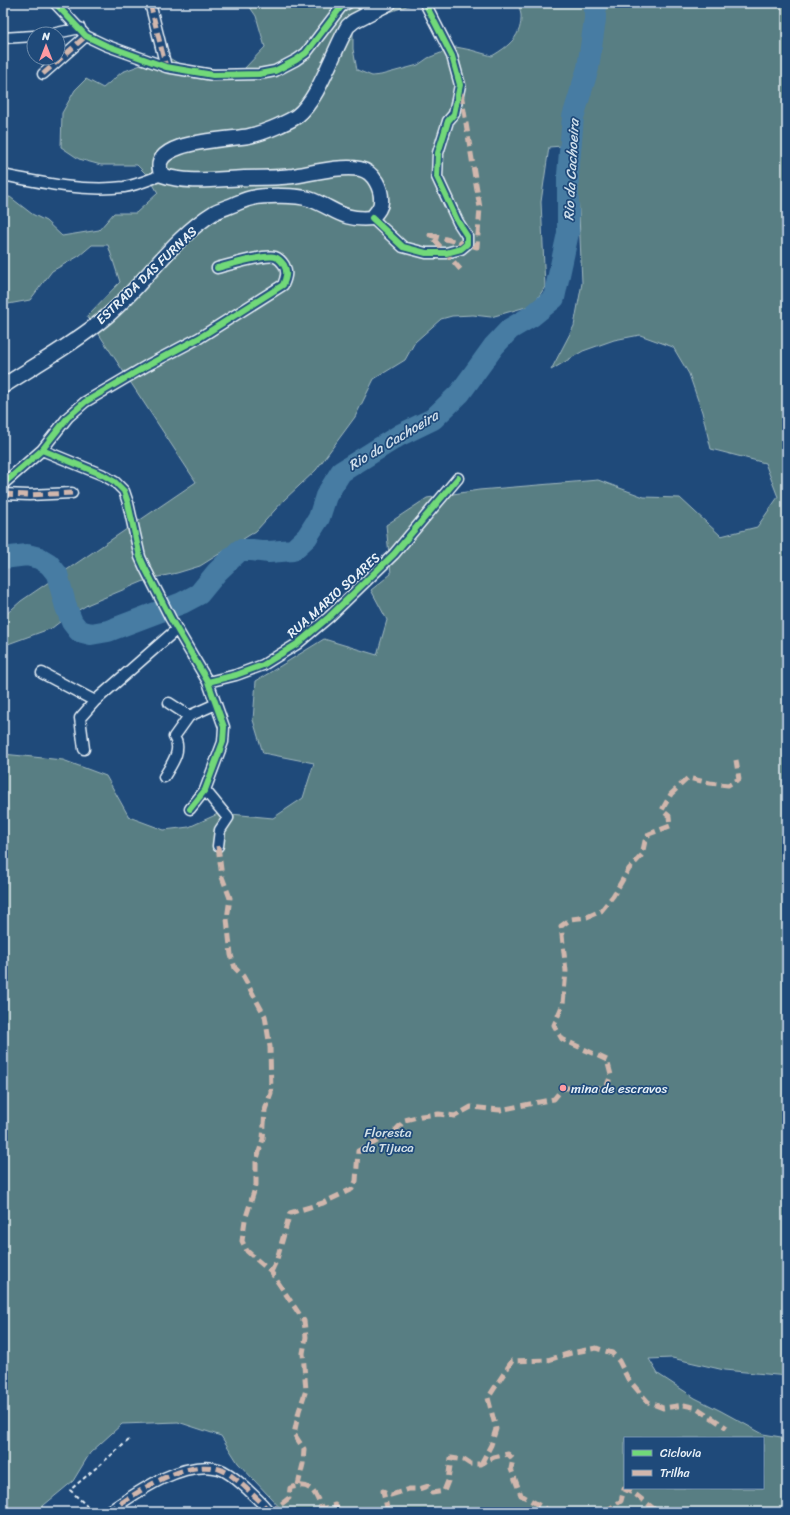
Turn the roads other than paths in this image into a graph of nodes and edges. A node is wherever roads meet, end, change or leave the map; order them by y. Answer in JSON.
{"nodes":[{"id":1,"x":55,"y":3,"type":"edge"},
{"id":2,"x":150,"y":3,"type":"edge"},
{"id":3,"x":348,"y":3,"type":"edge"},
{"id":4,"x":361,"y":3,"type":"edge"},
{"id":5,"x":425,"y":3,"type":"edge"},
{"id":6,"x":385,"y":4,"type":"edge"},
{"id":7,"x":83,"y":32,"type":"junction"},
{"id":8,"x":66,"y":33,"type":"edge"},
{"id":9,"x":26,"y":37,"type":"edge"},
{"id":10,"x":3,"y":38,"type":"edge"},
{"id":11,"x":166,"y":67,"type":"junction"},
{"id":12,"x":43,"y":74,"type":"dead end"},
{"id":13,"x":3,"y":175,"type":"edge"},
{"id":14,"x":162,"y":175,"type":"junction"},
{"id":15,"x":372,"y":218,"type":"junction"},
{"id":16,"x":217,"y":268,"type":"dead end"},
{"id":17,"x":3,"y":386,"type":"edge"},
{"id":18,"x":42,"y":450,"type":"junction"},
{"id":19,"x":458,"y":478,"type":"dead end"},
{"id":20,"x":3,"y":484,"type":"edge"},
{"id":21,"x":72,"y":493,"type":"dead end"},
{"id":22,"x":3,"y":494,"type":"edge"},
{"id":23,"x":177,"y":629,"type":"junction"},
{"id":24,"x":42,"y":673,"type":"dead end"},
{"id":25,"x":208,"y":682,"type":"junction"},
{"id":26,"x":95,"y":701,"type":"junction"},
{"id":27,"x":169,"y":703,"type":"dead end"},
{"id":28,"x":216,"y":704,"type":"junction"},
{"id":29,"x":189,"y":716,"type":"junction"},
{"id":30,"x":84,"y":748,"type":"dead end"},
{"id":31,"x":164,"y":776,"type":"dead end"},
{"id":32,"x":205,"y":790,"type":"junction"},
{"id":33,"x":190,"y":809,"type":"dead end"},
{"id":34,"x":218,"y":846,"type":"dead end"},
{"id":35,"x":108,"y":1512,"type":"edge"},
{"id":36,"x":269,"y":1512,"type":"edge"}],
"edges":[{"from":1,"to":7,"type":"street"},
{"from":2,"to":11,"type":"street"},
{"from":3,"to":11,"type":"street"},
{"from":4,"to":6,"type":"street"},
{"from":5,"to":15,"type":"street"},
{"from":6,"to":14,"type":"main road"},
{"from":7,"to":8,"type":"street"},
{"from":7,"to":11,"type":"street"},
{"from":7,"to":12,"type":"street"},
{"from":9,"to":10,"type":"street"},
{"from":13,"to":14,"type":"street"},
{"from":14,"to":15,"type":"main road"},
{"from":15,"to":17,"type":"main road","name":"ESTRADA DAS FURNAS"},
{"from":16,"to":18,"type":"street"},
{"from":18,"to":20,"type":"street"},
{"from":18,"to":23,"type":"street"},
{"from":19,"to":25,"type":"street","name":"RUA MARIO SOARES"},
{"from":21,"to":22,"type":"street"},
{"from":23,"to":25,"type":"street"},
{"from":23,"to":26,"type":"street"},
{"from":24,"to":26,"type":"street"},
{"from":25,"to":28,"type":"street"},
{"from":26,"to":30,"type":"street"},
{"from":27,"to":29,"type":"street"},
{"from":28,"to":29,"type":"street"},
{"from":28,"to":32,"type":"street"},
{"from":29,"to":31,"type":"street"},
{"from":32,"to":33,"type":"street"},
{"from":32,"to":34,"type":"street"},
{"from":35,"to":36,"type":"street"}]}
